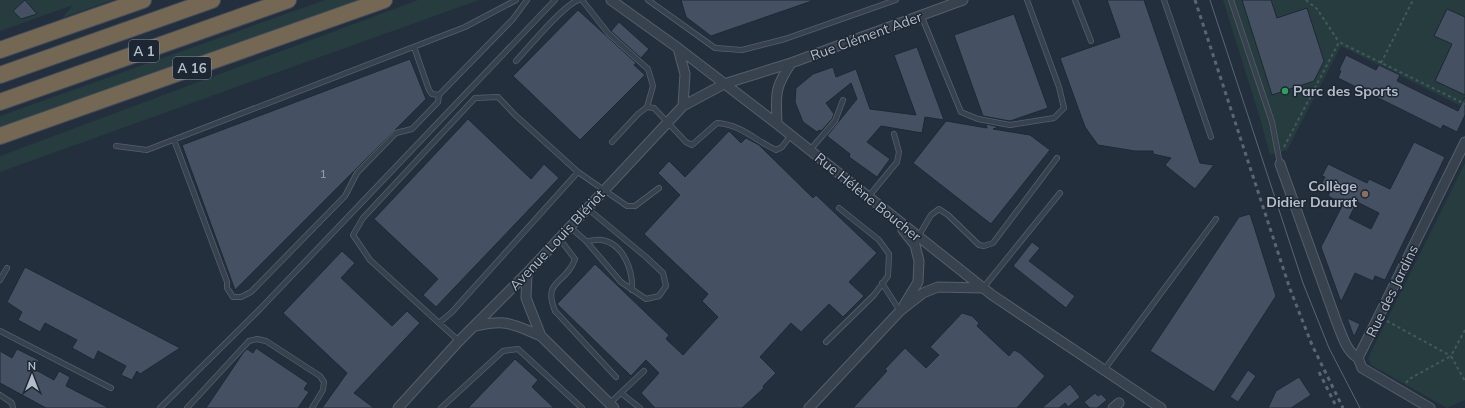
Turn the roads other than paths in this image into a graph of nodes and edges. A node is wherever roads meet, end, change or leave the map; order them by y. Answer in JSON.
{"nodes":[{"id":1,"x":143,"y":0,"type":"edge"},
{"id":2,"x":212,"y":0,"type":"edge"},
{"id":3,"x":288,"y":0,"type":"edge"},
{"id":4,"x":384,"y":0,"type":"edge"},
{"id":5,"x":516,"y":0,"type":"edge"},
{"id":6,"x":527,"y":0,"type":"edge"},
{"id":7,"x":555,"y":0,"type":"edge"},
{"id":8,"x":581,"y":0,"type":"edge"},
{"id":9,"x":612,"y":0,"type":"edge"},
{"id":10,"x":648,"y":0,"type":"edge"},
{"id":11,"x":896,"y":0,"type":"edge"},
{"id":12,"x":962,"y":0,"type":"edge"},
{"id":13,"x":1027,"y":0,"type":"edge"},
{"id":14,"x":1075,"y":0,"type":"edge"},
{"id":15,"x":1164,"y":0,"type":"edge"},
{"id":16,"x":1231,"y":0,"type":"edge"},
{"id":17,"x":922,"y":15,"type":"junction"},
{"id":18,"x":1091,"y":41,"type":"dead end"},
{"id":19,"x":414,"y":47,"type":"junction"},
{"id":20,"x":678,"y":48,"type":"junction"},
{"id":21,"x":0,"y":50,"type":"edge"},
{"id":22,"x":516,"y":61,"type":"dead end"},
{"id":23,"x":791,"y":63,"type":"junction"},
{"id":24,"x":0,"y":75,"type":"edge"},
{"id":25,"x":724,"y":84,"type":"junction"},
{"id":26,"x":439,"y":95,"type":"junction"},
{"id":27,"x":843,"y":100,"type":"dead end"},
{"id":28,"x":0,"y":102,"type":"edge"},
{"id":29,"x":683,"y":106,"type":"junction"},
{"id":30,"x":647,"y":107,"type":"junction"},
{"id":31,"x":667,"y":123,"type":"junction"},
{"id":32,"x":777,"y":124,"type":"junction"},
{"id":33,"x":894,"y":134,"type":"dead end"},
{"id":34,"x":791,"y":135,"type":"junction"},
{"id":35,"x":0,"y":136,"type":"edge"},
{"id":36,"x":1211,"y":137,"type":"dead end"},
{"id":37,"x":174,"y":140,"type":"junction"},
{"id":38,"x":612,"y":142,"type":"dead end"},
{"id":39,"x":1465,"y":142,"type":"edge"},
{"id":40,"x":116,"y":146,"type":"dead end"},
{"id":41,"x":810,"y":150,"type":"junction"},
{"id":42,"x":1057,"y":158,"type":"dead end"},
{"id":43,"x":1280,"y":164,"type":"joint"},
{"id":44,"x":578,"y":172,"type":"junction"},
{"id":45,"x":659,"y":188,"type":"dead end"},
{"id":46,"x":605,"y":189,"type":"junction"},
{"id":47,"x":1060,"y":193,"type":"dead end"},
{"id":48,"x":869,"y":196,"type":"junction"},
{"id":49,"x":587,"y":208,"type":"junction"},
{"id":50,"x":839,"y":208,"type":"dead end"},
{"id":51,"x":894,"y":219,"type":"junction"},
{"id":52,"x":1216,"y":219,"type":"dead end"},
{"id":53,"x":570,"y":227,"type":"junction"},
{"id":54,"x":918,"y":237,"type":"junction"},
{"id":55,"x":559,"y":238,"type":"junction"},
{"id":56,"x":586,"y":241,"type":"junction"},
{"id":57,"x":7,"y":268,"type":"dead end"},
{"id":58,"x":527,"y":273,"type":"junction"},
{"id":59,"x":0,"y":280,"type":"edge"},
{"id":60,"x":882,"y":283,"type":"junction"},
{"id":61,"x":983,"y":288,"type":"junction"},
{"id":62,"x":632,"y":290,"type":"junction"},
{"id":63,"x":900,"y":311,"type":"junction"},
{"id":64,"x":439,"y":323,"type":"junction"},
{"id":65,"x":475,"y":327,"type":"junction"},
{"id":66,"x":0,"y":331,"type":"edge"},
{"id":67,"x":541,"y":336,"type":"junction"},
{"id":68,"x":459,"y":341,"type":"junction"},
{"id":69,"x":826,"y":342,"type":"dead end"},
{"id":70,"x":1358,"y":358,"type":"junction"},
{"id":71,"x":1104,"y":370,"type":"junction"},
{"id":72,"x":644,"y":371,"type":"dead end"},
{"id":73,"x":616,"y":377,"type":"dead end"},
{"id":74,"x":111,"y":388,"type":"dead end"},
{"id":75,"x":621,"y":393,"type":"junction"},
{"id":76,"x":0,"y":395,"type":"edge"},
{"id":77,"x":611,"y":406,"type":"edge"},
{"id":78,"x":13,"y":408,"type":"edge"},
{"id":79,"x":160,"y":408,"type":"edge"},
{"id":80,"x":187,"y":408,"type":"edge"},
{"id":81,"x":312,"y":408,"type":"edge"},
{"id":82,"x":398,"y":408,"type":"edge"},
{"id":83,"x":441,"y":408,"type":"edge"},
{"id":84,"x":582,"y":408,"type":"edge"},
{"id":85,"x":640,"y":408,"type":"edge"},
{"id":86,"x":809,"y":408,"type":"edge"},
{"id":87,"x":1161,"y":408,"type":"edge"},
{"id":88,"x":1430,"y":408,"type":"edge"}],
"edges":[{"from":1,"to":21,"type":"highway"},
{"from":2,"to":24,"type":"highway","number":"A 1"},
{"from":3,"to":28,"type":"highway","number":"A 1"},
{"from":4,"to":35,"type":"highway","number":"A 16"},
{"from":5,"to":19,"type":"lane"},
{"from":6,"to":26,"type":"lane"},
{"from":7,"to":79,"type":"lane"},
{"from":8,"to":22,"type":"lane"},
{"from":8,"to":30,"type":"lane"},
{"from":9,"to":20,"type":"street","name":"Rue Hélène Boucher"},
{"from":10,"to":11,"type":"lane"},
{"from":12,"to":17,"type":"street","name":"Rue Clément Ader"},
{"from":13,"to":17,"type":"lane"},
{"from":14,"to":18,"type":"lane"},
{"from":15,"to":36,"type":"lane"},
{"from":16,"to":43,"type":"lane"},
{"from":17,"to":23,"type":"street","name":"Rue Clément Ader"},
{"from":19,"to":26,"type":"lane"},
{"from":19,"to":37,"type":"lane"},
{"from":20,"to":25,"type":"street","name":"Rue Hélène Boucher"},
{"from":20,"to":29,"type":"street"},
{"from":23,"to":25,"type":"street","name":"Rue Clément Ader"},
{"from":23,"to":32,"type":"street","name":"Rue Clément Ader"},
{"from":25,"to":29,"type":"street","name":"Avenue Louis Blériot"},
{"from":25,"to":32,"type":"street","name":"Rue Hélène Boucher"},
{"from":26,"to":37,"type":"lane"},
{"from":27,"to":41,"type":"lane"},
{"from":29,"to":31,"type":"street","name":"Avenue Louis Blériot"},
{"from":30,"to":31,"type":"lane"},
{"from":30,"to":38,"type":"lane"},
{"from":31,"to":34,"type":"lane"},
{"from":31,"to":46,"type":"street","name":"Avenue Louis Blériot"},
{"from":32,"to":34,"type":"street","name":"Rue Hélène Boucher"},
{"from":33,"to":48,"type":"lane"},
{"from":34,"to":41,"type":"street","name":"Rue Hélène Boucher"},
{"from":37,"to":40,"type":"lane"},
{"from":39,"to":70,"type":"street","name":"Rue des Jardins"},
{"from":41,"to":48,"type":"street","name":"Rue Hélène Boucher"},
{"from":42,"to":54,"type":"lane"},
{"from":43,"to":70,"type":"street"},
{"from":44,"to":46,"type":"lane"},
{"from":44,"to":64,"type":"lane"},
{"from":44,"to":64,"type":"lane"},
{"from":45,"to":46,"type":"lane"},
{"from":46,"to":49,"type":"street","name":"Avenue Louis Blériot"},
{"from":47,"to":61,"type":"lane"},
{"from":48,"to":51,"type":"street","name":"Rue Hélène Boucher"},
{"from":49,"to":53,"type":"street","name":"Avenue Louis Blériot"},
{"from":49,"to":62,"type":"lane"},
{"from":50,"to":60,"type":"lane"},
{"from":51,"to":54,"type":"street","name":"Rue Hélène Boucher"},
{"from":51,"to":63,"type":"street"},
{"from":52,"to":71,"type":"lane"},
{"from":53,"to":55,"type":"street","name":"Avenue Louis Blériot"},
{"from":53,"to":56,"type":"lane"},
{"from":54,"to":61,"type":"street","name":"Rue Hélène Boucher"},
{"from":55,"to":58,"type":"street","name":"Avenue Louis Blériot"},
{"from":55,"to":73,"type":"lane"},
{"from":56,"to":62,"type":"lane"},
{"from":56,"to":62,"type":"lane"},
{"from":57,"to":59,"type":"lane"},
{"from":58,"to":65,"type":"street","name":"Avenue Louis Blériot"},
{"from":58,"to":67,"type":"street"},
{"from":60,"to":63,"type":"lane"},
{"from":60,"to":69,"type":"lane"},
{"from":61,"to":63,"type":"street"},
{"from":61,"to":71,"type":"street","name":"Rue Hélène Boucher"},
{"from":63,"to":86,"type":"street"},
{"from":64,"to":68,"type":"lane"},
{"from":65,"to":67,"type":"street"},
{"from":65,"to":68,"type":"street","name":"Avenue Louis Blériot"},
{"from":66,"to":74,"type":"lane"},
{"from":67,"to":77,"type":"street"},
{"from":68,"to":82,"type":"street","name":"Avenue Louis Blériot"},
{"from":70,"to":88,"type":"street"},
{"from":71,"to":87,"type":"street","name":"Rue Hélène Boucher"},
{"from":72,"to":75,"type":"lane"},
{"from":75,"to":77,"type":"lane"},
{"from":75,"to":85,"type":"lane"},
{"from":76,"to":78,"type":"lane"},
{"from":80,"to":81,"type":"lane"},
{"from":83,"to":84,"type":"lane"}]}
